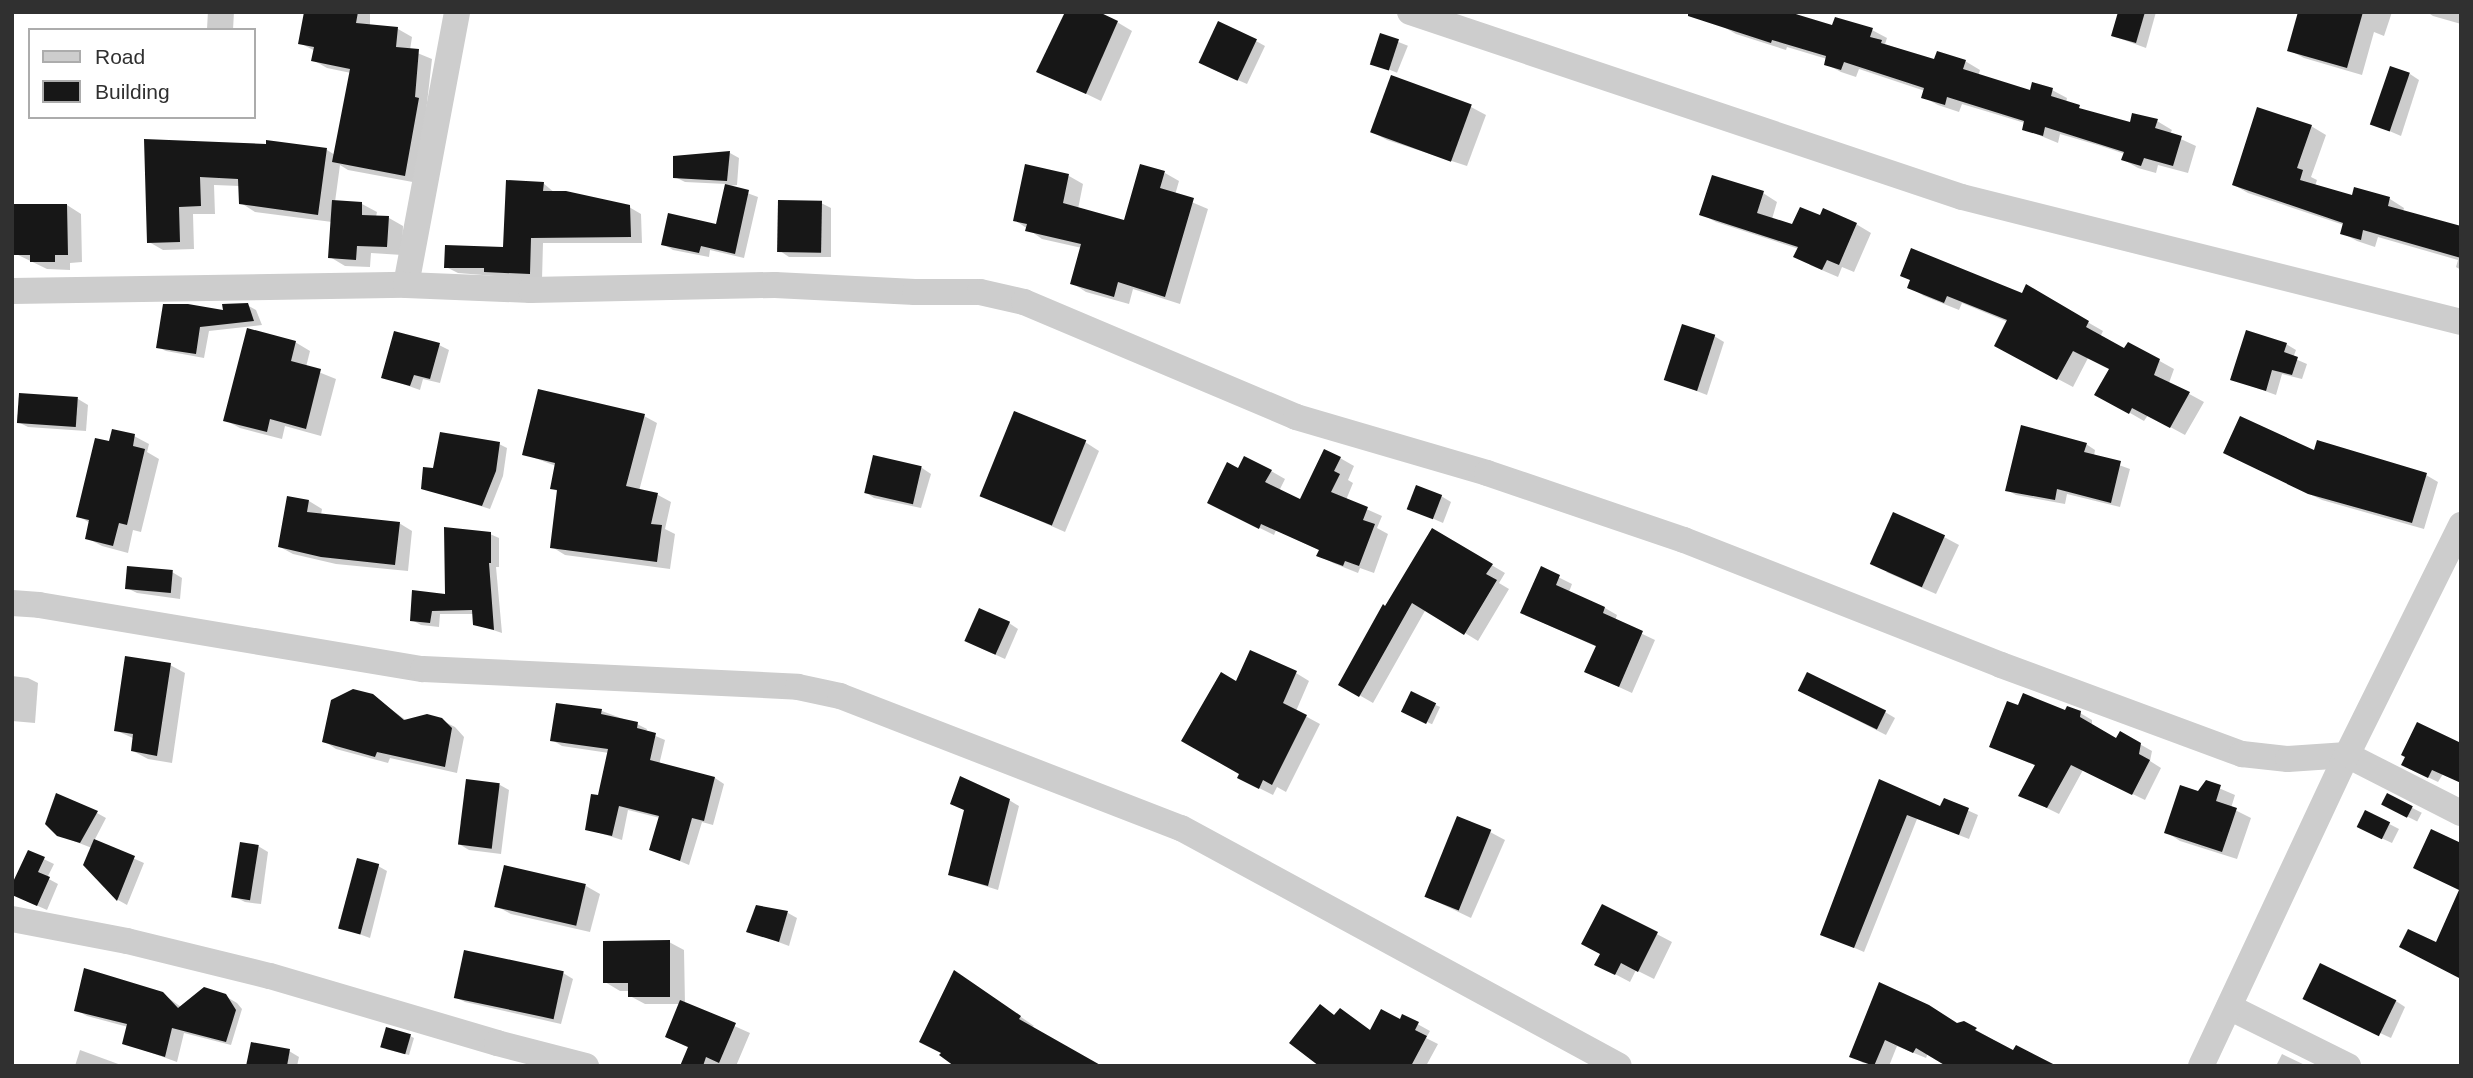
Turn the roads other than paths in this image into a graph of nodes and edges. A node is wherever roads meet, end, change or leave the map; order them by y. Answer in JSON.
{"nodes":[{"id":1,"x":457,"y":12,"type":"edge"},
{"id":2,"x":1410,"y":12,"type":"edge"},
{"id":3,"x":406,"y":285,"type":"junction"},
{"id":4,"x":12,"y":291,"type":"edge"},
{"id":5,"x":2461,"y":322,"type":"edge"},
{"id":6,"x":2459,"y":532,"type":"edge"},
{"id":7,"x":12,"y":603,"type":"edge"},
{"id":8,"x":2347,"y":755,"type":"junction"},
{"id":9,"x":2461,"y":813,"type":"edge"},
{"id":10,"x":12,"y":919,"type":"edge"},
{"id":11,"x":2228,"y":1007,"type":"junction"},
{"id":12,"x":586,"y":1066,"type":"edge"},
{"id":13,"x":1619,"y":1066,"type":"edge"},
{"id":14,"x":2202,"y":1066,"type":"edge"},
{"id":15,"x":2348,"y":1066,"type":"edge"}],
"edges":[{"from":1,"to":3,"type":"street"},
{"from":2,"to":5,"type":"street"},
{"from":3,"to":4,"type":"street"},
{"from":3,"to":8,"type":"street"},
{"from":6,"to":8,"type":"street"},
{"from":7,"to":13,"type":"street"},
{"from":8,"to":9,"type":"street"},
{"from":8,"to":11,"type":"street"},
{"from":10,"to":12,"type":"street"},
{"from":11,"to":14,"type":"street"},
{"from":11,"to":15,"type":"street"}]}
